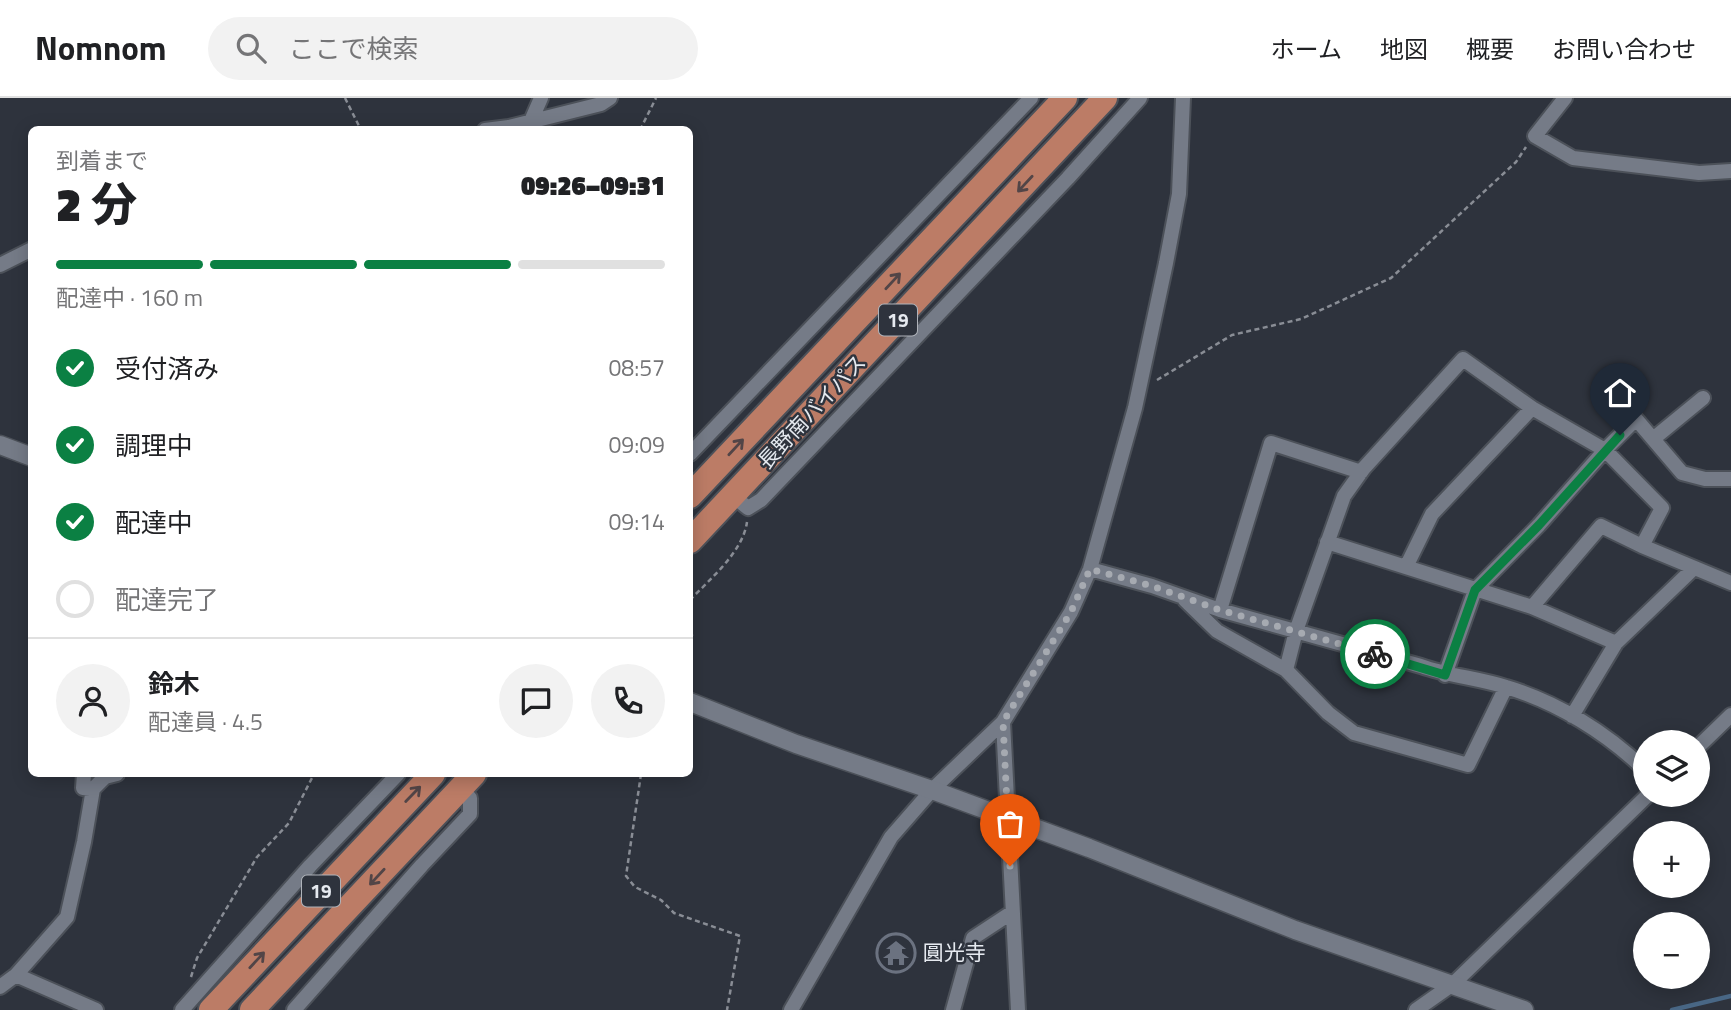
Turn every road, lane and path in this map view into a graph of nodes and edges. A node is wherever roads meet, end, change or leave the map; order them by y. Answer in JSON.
{"nodes":[{"id":1,"x":345,"y":98,"type":"edge"},
{"id":2,"x":541,"y":98,"type":"edge"},
{"id":3,"x":611,"y":98,"type":"edge"},
{"id":4,"x":656,"y":98,"type":"edge"},
{"id":5,"x":1031,"y":98,"type":"edge"},
{"id":6,"x":1065,"y":98,"type":"edge"},
{"id":7,"x":1105,"y":98,"type":"edge"},
{"id":8,"x":1140,"y":98,"type":"edge"},
{"id":9,"x":1183,"y":98,"type":"edge"},
{"id":10,"x":1564,"y":98,"type":"edge"},
{"id":11,"x":531,"y":121,"type":"junction"},
{"id":12,"x":1007,"y":122,"type":"junction"},
{"id":13,"x":359,"y":126,"type":"edge"},
{"id":14,"x":513,"y":126,"type":"edge"},
{"id":15,"x":642,"y":126,"type":"edge"},
{"id":16,"x":1535,"y":135,"type":"junction"},
{"id":17,"x":1025,"y":140,"type":"junction"},
{"id":18,"x":1048,"y":160,"type":"junction"},
{"id":19,"x":1731,"y":171,"type":"edge"},
{"id":20,"x":1068,"y":178,"type":"junction"},
{"id":21,"x":28,"y":250,"type":"edge"},
{"id":22,"x":0,"y":265,"type":"edge"},
{"id":23,"x":1139,"y":390,"type":"junction"},
{"id":24,"x":1703,"y":398,"type":"dead end"},
{"id":25,"x":1532,"y":408,"type":"junction"},
{"id":26,"x":1653,"y":439,"type":"junction"},
{"id":27,"x":0,"y":445,"type":"edge"},
{"id":28,"x":1605,"y":450,"type":"junction"},
{"id":29,"x":693,"y":451,"type":"edge"},
{"id":30,"x":28,"y":456,"type":"edge"},
{"id":31,"x":1361,"y":472,"type":"junction"},
{"id":32,"x":1731,"y":479,"type":"edge"},
{"id":33,"x":693,"y":493,"type":"edge"},
{"id":34,"x":741,"y":502,"type":"junction"},
{"id":35,"x":693,"y":539,"type":"edge"},
{"id":36,"x":1327,"y":542,"type":"junction"},
{"id":37,"x":1642,"y":546,"type":"junction"},
{"id":38,"x":1406,"y":567,"type":"junction"},
{"id":39,"x":1694,"y":568,"type":"junction"},
{"id":40,"x":1090,"y":569,"type":"junction"},
{"id":41,"x":1731,"y":583,"type":"edge"},
{"id":42,"x":1475,"y":590,"type":"junction"},
{"id":43,"x":693,"y":597,"type":"edge"},
{"id":44,"x":1182,"y":597,"type":"junction"},
{"id":45,"x":1532,"y":607,"type":"junction"},
{"id":46,"x":1220,"y":610,"type":"junction"},
{"id":47,"x":1296,"y":631,"type":"junction"},
{"id":48,"x":1616,"y":643,"type":"junction"},
{"id":49,"x":1286,"y":670,"type":"junction"},
{"id":50,"x":1445,"y":675,"type":"junction"},
{"id":51,"x":1506,"y":687,"type":"junction"},
{"id":52,"x":693,"y":703,"type":"edge"},
{"id":53,"x":1731,"y":715,"type":"edge"},
{"id":54,"x":1572,"y":716,"type":"junction"},
{"id":55,"x":1003,"y":722,"type":"junction"},
{"id":56,"x":1710,"y":735,"type":"edge"},
{"id":57,"x":1633,"y":758,"type":"edge"},
{"id":58,"x":84,"y":777,"type":"edge"},
{"id":59,"x":105,"y":777,"type":"edge"},
{"id":60,"x":312,"y":777,"type":"edge"},
{"id":61,"x":395,"y":777,"type":"edge"},
{"id":62,"x":430,"y":777,"type":"edge"},
{"id":63,"x":640,"y":777,"type":"edge"},
{"id":64,"x":467,"y":781,"type":"edge"},
{"id":65,"x":93,"y":789,"type":"junction"},
{"id":66,"x":932,"y":790,"type":"junction"},
{"id":67,"x":1636,"y":807,"type":"edge"},
{"id":68,"x":1009,"y":820,"type":"junction"},
{"id":69,"x":1011,"y":913,"type":"junction"},
{"id":70,"x":16,"y":975,"type":"junction"},
{"id":71,"x":189,"y":984,"type":"dead end"},
{"id":72,"x":1453,"y":984,"type":"junction"},
{"id":73,"x":0,"y":987,"type":"edge"},
{"id":74,"x":96,"y":1010,"type":"edge"},
{"id":75,"x":182,"y":1010,"type":"edge"},
{"id":76,"x":211,"y":1010,"type":"edge"},
{"id":77,"x":252,"y":1010,"type":"edge"},
{"id":78,"x":294,"y":1010,"type":"edge"},
{"id":79,"x":727,"y":1010,"type":"edge"},
{"id":80,"x":791,"y":1010,"type":"edge"},
{"id":81,"x":953,"y":1010,"type":"edge"},
{"id":82,"x":1018,"y":1010,"type":"edge"},
{"id":83,"x":1416,"y":1010,"type":"edge"},
{"id":84,"x":1524,"y":1010,"type":"edge"}],
"edges":[{"from":1,"to":13,"type":"path"},
{"from":2,"to":11,"type":"street"},
{"from":3,"to":11,"type":"street"},
{"from":4,"to":15,"type":"path"},
{"from":5,"to":12,"type":"street"},
{"from":6,"to":17,"type":"highway","name":"長野南バイパス","number":"19"},
{"from":7,"to":18,"type":"highway","name":"長野南バイパス","number":"19"},
{"from":8,"to":20,"type":"street"},
{"from":9,"to":23,"type":"street"},
{"from":10,"to":16,"type":"street"},
{"from":11,"to":14,"type":"street"},
{"from":12,"to":17,"type":"street"},
{"from":12,"to":29,"type":"street"},
{"from":16,"to":19,"type":"street"},
{"from":16,"to":23,"type":"path"},
{"from":33,"to":17,"type":"highway","name":"長野南バイパス","number":"19","one_way":true},
{"from":18,"to":20,"type":"street"},
{"from":18,"to":34,"type":"highway","name":"長野南バイパス","number":"19","one_way":true},
{"from":20,"to":34,"type":"street"},
{"from":21,"to":22,"type":"street"},
{"from":23,"to":40,"type":"street"},
{"from":24,"to":26,"type":"street"},
{"from":25,"to":28,"type":"street"},
{"from":25,"to":31,"type":"street"},
{"from":25,"to":38,"type":"street"},
{"from":26,"to":28,"type":"street"},
{"from":26,"to":32,"type":"street"},
{"from":27,"to":30,"type":"street"},
{"from":28,"to":37,"type":"street"},
{"from":28,"to":42,"type":"street"},
{"from":31,"to":36,"type":"street"},
{"from":31,"to":46,"type":"street"},
{"from":34,"to":35,"type":"highway","name":"長野南バイパス","number":"19"},
{"from":34,"to":43,"type":"path"},
{"from":36,"to":38,"type":"street"},
{"from":36,"to":47,"type":"street"},
{"from":37,"to":39,"type":"street"},
{"from":37,"to":45,"type":"street"},
{"from":38,"to":42,"type":"street"},
{"from":39,"to":41,"type":"street"},
{"from":39,"to":48,"type":"street"},
{"from":40,"to":44,"type":"street"},
{"from":40,"to":55,"type":"street"},
{"from":42,"to":45,"type":"street"},
{"from":42,"to":50,"type":"street"},
{"from":44,"to":46,"type":"street"},
{"from":44,"to":49,"type":"street"},
{"from":45,"to":48,"type":"street"},
{"from":46,"to":47,"type":"street"},
{"from":47,"to":49,"type":"street"},
{"from":47,"to":50,"type":"street"},
{"from":48,"to":54,"type":"street"},
{"from":49,"to":51,"type":"street"},
{"from":50,"to":51,"type":"street"},
{"from":51,"to":54,"type":"street"},
{"from":52,"to":66,"type":"street"},
{"from":53,"to":56,"type":"street"},
{"from":54,"to":57,"type":"street"},
{"from":55,"to":66,"type":"street"},
{"from":55,"to":68,"type":"street"},
{"from":58,"to":65,"type":"street"},
{"from":59,"to":65,"type":"street"},
{"from":60,"to":71,"type":"path"},
{"from":61,"to":75,"type":"street"},
{"from":76,"to":62,"type":"highway","number":"19","one_way":true},
{"from":63,"to":79,"type":"path"},
{"from":64,"to":77,"type":"highway","number":"19","one_way":true},
{"from":64,"to":78,"type":"street"},
{"from":65,"to":70,"type":"street"},
{"from":66,"to":68,"type":"street"},
{"from":66,"to":80,"type":"street"},
{"from":67,"to":72,"type":"street"},
{"from":68,"to":69,"type":"street"},
{"from":68,"to":72,"type":"street"},
{"from":69,"to":81,"type":"street"},
{"from":69,"to":82,"type":"street"},
{"from":70,"to":73,"type":"street"},
{"from":70,"to":74,"type":"street"},
{"from":72,"to":83,"type":"street"},
{"from":72,"to":84,"type":"street"}]}
